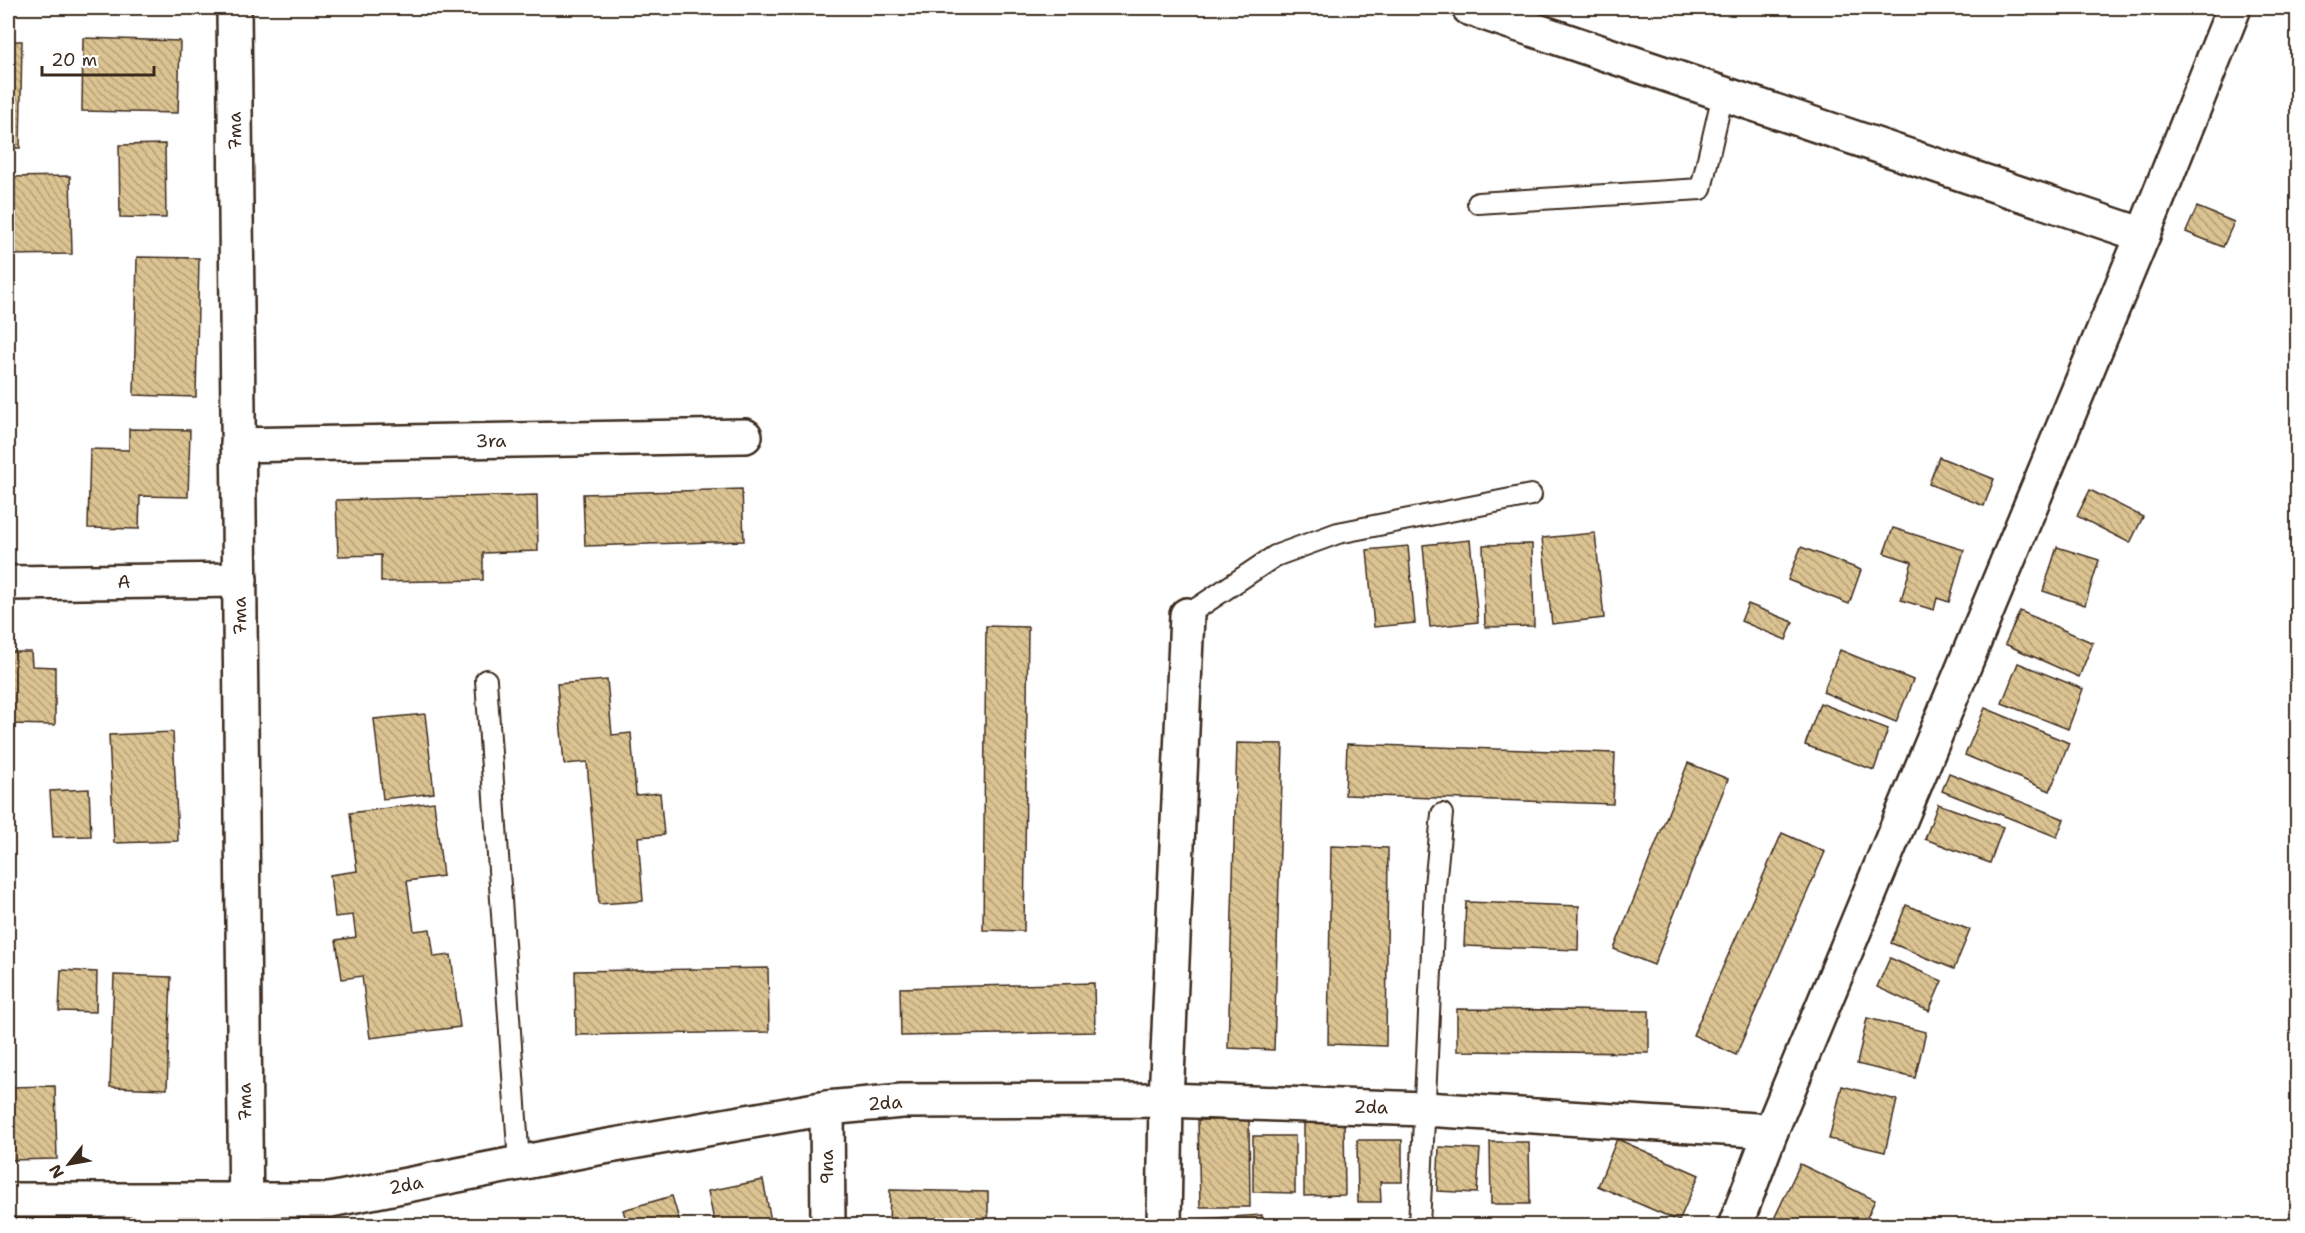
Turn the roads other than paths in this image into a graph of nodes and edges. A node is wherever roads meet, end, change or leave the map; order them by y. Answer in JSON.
{"nodes":[{"id":1,"x":234,"y":8,"type":"edge"},
{"id":2,"x":1469,"y":8,"type":"edge"},
{"id":3,"x":2235,"y":8,"type":"edge"},
{"id":4,"x":1723,"y":94,"type":"junction"},
{"id":5,"x":1478,"y":203,"type":"dead end"},
{"id":6,"x":2143,"y":235,"type":"junction"},
{"id":7,"x":745,"y":436,"type":"dead end"},
{"id":8,"x":238,"y":446,"type":"junction"},
{"id":9,"x":1531,"y":495,"type":"dead end"},
{"id":10,"x":240,"y":580,"type":"junction"},
{"id":11,"x":8,"y":583,"type":"edge"},
{"id":12,"x":1187,"y":615,"type":"joint"},
{"id":13,"x":486,"y":681,"type":"dead end"},
{"id":14,"x":1442,"y":814,"type":"dead end"},
{"id":15,"x":1166,"y":1100,"type":"junction"},
{"id":16,"x":826,"y":1108,"type":"junction"},
{"id":17,"x":1425,"y":1109,"type":"junction"},
{"id":18,"x":1771,"y":1131,"type":"junction"},
{"id":19,"x":519,"y":1163,"type":"junction"},
{"id":20,"x":8,"y":1200,"type":"edge"},
{"id":21,"x":246,"y":1213,"type":"edge"},
{"id":22,"x":828,"y":1226,"type":"edge"},
{"id":23,"x":1164,"y":1226,"type":"edge"},
{"id":24,"x":1419,"y":1226,"type":"edge"},
{"id":25,"x":1735,"y":1226,"type":"edge"}],
"edges":[{"from":1,"to":8,"type":"street","name":"7ma"},
{"from":2,"to":4,"type":"street"},
{"from":3,"to":6,"type":"street"},
{"from":4,"to":5,"type":"lane"},
{"from":4,"to":6,"type":"street"},
{"from":6,"to":18,"type":"street"},
{"from":7,"to":8,"type":"street","name":"3ra"},
{"from":8,"to":10,"type":"street","name":"7ma"},
{"from":9,"to":12,"type":"lane"},
{"from":10,"to":11,"type":"street","name":"A"},
{"from":10,"to":21,"type":"street","name":"7ma"},
{"from":12,"to":15,"type":"street"},
{"from":13,"to":19,"type":"lane"},
{"from":14,"to":17,"type":"lane"},
{"from":15,"to":16,"type":"street","name":"2da"},
{"from":15,"to":17,"type":"street","name":"2da"},
{"from":15,"to":23,"type":"street"},
{"from":16,"to":19,"type":"street","name":"2da"},
{"from":16,"to":22,"type":"street","name":"9na"},
{"from":17,"to":18,"type":"street","name":"2da"},
{"from":17,"to":24,"type":"lane"},
{"from":18,"to":25,"type":"street"},
{"from":19,"to":21,"type":"street","name":"2da"},
{"from":20,"to":21,"type":"street","name":"2da"}]}
